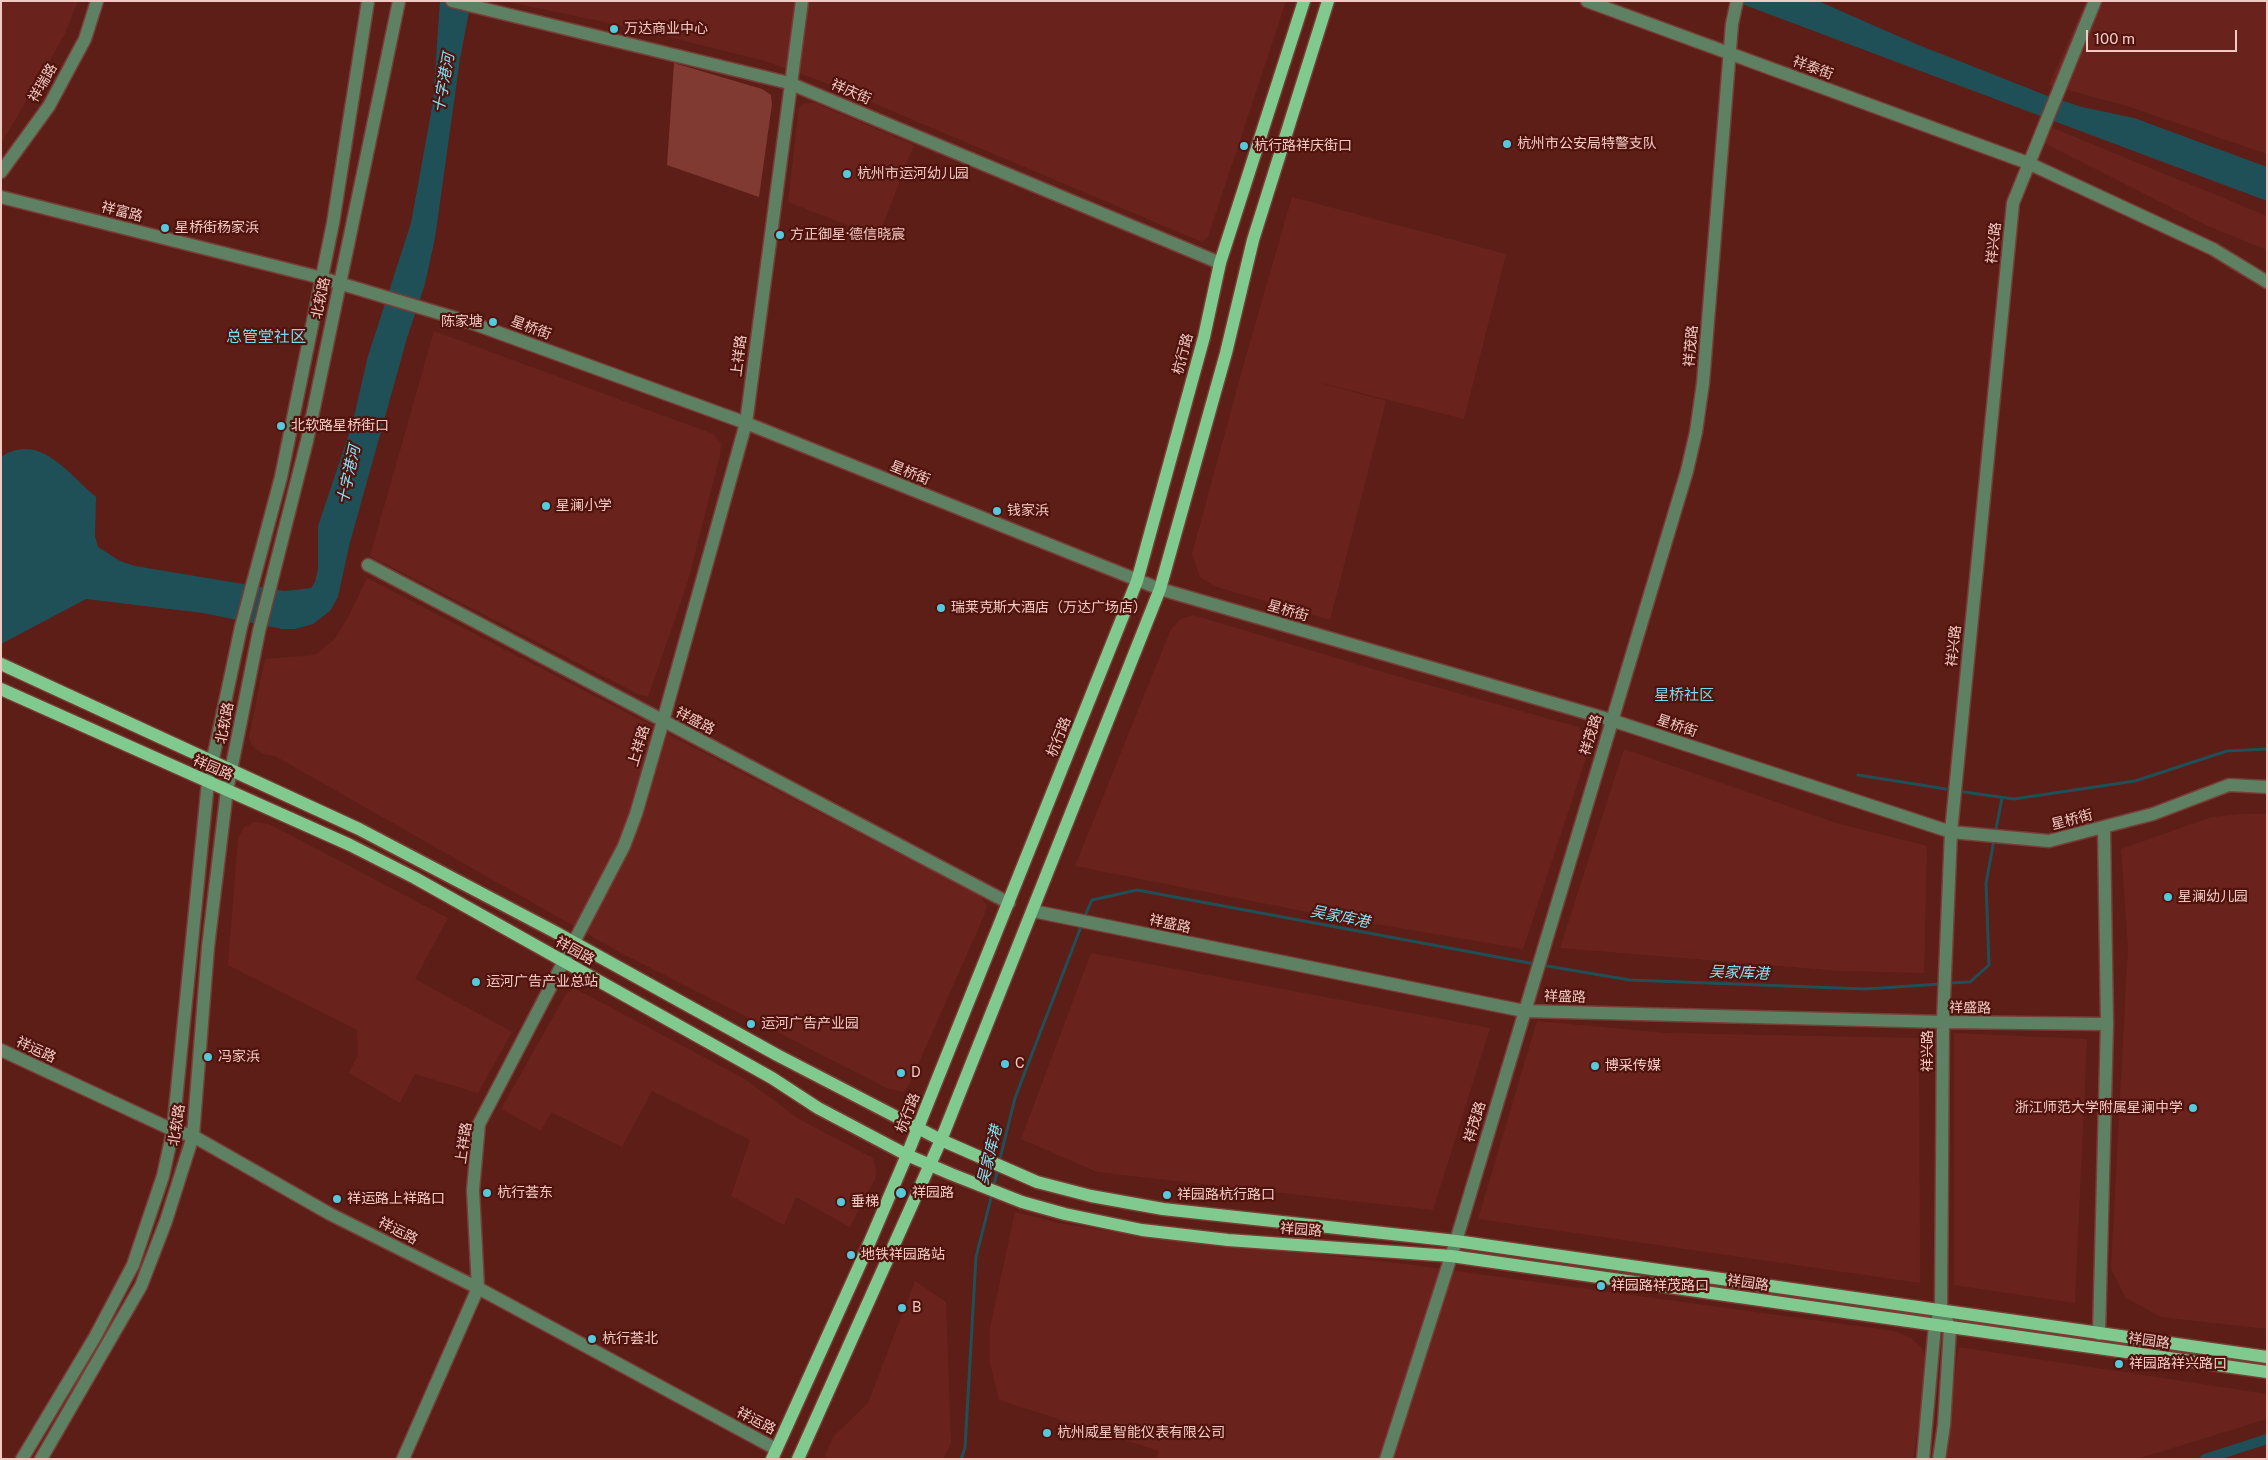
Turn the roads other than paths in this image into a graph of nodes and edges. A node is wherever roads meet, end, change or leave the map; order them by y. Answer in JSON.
{"nodes":[{"id":1,"x":97,"y":1,"type":"edge"},
{"id":2,"x":368,"y":1,"type":"edge"},
{"id":3,"x":399,"y":1,"type":"edge"},
{"id":4,"x":452,"y":1,"type":"edge"},
{"id":5,"x":802,"y":1,"type":"edge"},
{"id":6,"x":1304,"y":1,"type":"edge"},
{"id":7,"x":1328,"y":1,"type":"edge"},
{"id":8,"x":1587,"y":1,"type":"edge"},
{"id":9,"x":1737,"y":1,"type":"edge"},
{"id":10,"x":2095,"y":1,"type":"edge"},
{"id":11,"x":1731,"y":54,"type":"junction"},
{"id":12,"x":789,"y":83,"type":"junction"},
{"id":13,"x":2028,"y":164,"type":"junction"},
{"id":14,"x":1,"y":172,"type":"edge"},
{"id":15,"x":1,"y":197,"type":"edge"},
{"id":16,"x":1220,"y":263,"type":"junction"},
{"id":17,"x":322,"y":278,"type":"junction"},
{"id":18,"x":2267,"y":282,"type":"edge"},
{"id":19,"x":340,"y":284,"type":"junction"},
{"id":20,"x":746,"y":423,"type":"junction"},
{"id":21,"x":368,"y":565,"type":"dead end"},
{"id":22,"x":1137,"y":580,"type":"junction"},
{"id":23,"x":1160,"y":589,"type":"junction"},
{"id":24,"x":1,"y":664,"type":"edge"},
{"id":25,"x":1,"y":689,"type":"edge"},
{"id":26,"x":1611,"y":720,"type":"junction"},
{"id":27,"x":663,"y":721,"type":"junction"},
{"id":28,"x":212,"y":761,"type":"junction"},
{"id":29,"x":231,"y":770,"type":"junction"},
{"id":30,"x":208,"y":782,"type":"junction"},
{"id":31,"x":2267,"y":786,"type":"edge"},
{"id":32,"x":227,"y":790,"type":"junction"},
{"id":33,"x":2104,"y":827,"type":"junction"},
{"id":34,"x":1951,"y":832,"type":"junction"},
{"id":35,"x":1009,"y":903,"type":"junction"},
{"id":36,"x":1033,"y":911,"type":"junction"},
{"id":37,"x":575,"y":944,"type":"junction"},
{"id":38,"x":565,"y":963,"type":"junction"},
{"id":39,"x":1524,"y":1011,"type":"junction"},
{"id":40,"x":1943,"y":1022,"type":"junction"},
{"id":41,"x":2107,"y":1024,"type":"junction"},
{"id":42,"x":1,"y":1050,"type":"edge"},
{"id":43,"x":918,"y":1129,"type":"junction"},
{"id":44,"x":173,"y":1130,"type":"junction"},
{"id":45,"x":194,"y":1136,"type":"junction"},
{"id":46,"x":941,"y":1140,"type":"junction"},
{"id":47,"x":907,"y":1155,"type":"junction"},
{"id":48,"x":929,"y":1165,"type":"junction"},
{"id":49,"x":1456,"y":1241,"type":"junction"},
{"id":50,"x":1451,"y":1256,"type":"junction"},
{"id":51,"x":478,"y":1288,"type":"junction"},
{"id":52,"x":1941,"y":1311,"type":"junction"},
{"id":53,"x":1935,"y":1325,"type":"junction"},
{"id":54,"x":1950,"y":1328,"type":"junction"},
{"id":55,"x":2099,"y":1334,"type":"junction"},
{"id":56,"x":2267,"y":1357,"type":"edge"},
{"id":57,"x":2267,"y":1372,"type":"edge"},
{"id":58,"x":774,"y":1454,"type":"edge"},
{"id":59,"x":22,"y":1459,"type":"edge"},
{"id":60,"x":41,"y":1459,"type":"edge"},
{"id":61,"x":403,"y":1459,"type":"edge"},
{"id":62,"x":798,"y":1459,"type":"edge"},
{"id":63,"x":1386,"y":1459,"type":"edge"},
{"id":64,"x":1923,"y":1459,"type":"edge"},
{"id":65,"x":1939,"y":1459,"type":"edge"}],
"edges":[{"from":1,"to":14,"type":"street","name":"祥瑞路"},
{"from":2,"to":17,"type":"street","name":"北软路"},
{"from":3,"to":19,"type":"street","name":"北软路"},
{"from":4,"to":12,"type":"street","name":"祥庆街"},
{"from":5,"to":12,"type":"street","name":"上祥路"},
{"from":6,"to":16,"type":"main road","name":"杭行路"},
{"from":7,"to":23,"type":"main road"},
{"from":8,"to":11,"type":"street","name":"祥泰街"},
{"from":9,"to":11,"type":"street","name":"祥茂路"},
{"from":10,"to":13,"type":"street","name":"祥兴路"},
{"from":11,"to":13,"type":"street","name":"祥泰街"},
{"from":11,"to":26,"type":"street","name":"祥茂路"},
{"from":12,"to":16,"type":"street","name":"祥庆街"},
{"from":12,"to":20,"type":"street","name":"上祥路"},
{"from":13,"to":18,"type":"street","name":"祥泰街"},
{"from":13,"to":34,"type":"street","name":"祥兴路"},
{"from":15,"to":17,"type":"street","name":"祥富路"},
{"from":16,"to":22,"type":"main road","name":"杭行路"},
{"from":17,"to":19,"type":"street","name":"星桥街"},
{"from":17,"to":28,"type":"street","name":"北软路"},
{"from":19,"to":20,"type":"street","name":"星桥街"},
{"from":19,"to":29,"type":"street","name":"北软路"},
{"from":20,"to":22,"type":"street","name":"星桥街"},
{"from":20,"to":27,"type":"street","name":"上祥路"},
{"from":21,"to":27,"type":"street","name":"祥盛路"},
{"from":22,"to":23,"type":"street","name":"星桥街"},
{"from":22,"to":35,"type":"main road","name":"杭行路"},
{"from":23,"to":26,"type":"street","name":"星桥街"},
{"from":23,"to":36,"type":"main road"},
{"from":24,"to":28,"type":"main road","name":"祥园路"},
{"from":25,"to":30,"type":"main road","name":"祥园路"},
{"from":26,"to":34,"type":"street","name":"星桥街"},
{"from":26,"to":39,"type":"street","name":"祥茂路"},
{"from":27,"to":35,"type":"street","name":"祥盛路"},
{"from":27,"to":37,"type":"street","name":"上祥路"},
{"from":28,"to":29,"type":"main road","name":"祥园路"},
{"from":28,"to":30,"type":"street","name":"北软路"},
{"from":29,"to":32,"type":"street","name":"北软路"},
{"from":29,"to":37,"type":"main road","name":"祥园路"},
{"from":30,"to":32,"type":"main road","name":"祥园路"},
{"from":30,"to":44,"type":"street","name":"北软路"},
{"from":31,"to":33,"type":"street","name":"星桥街"},
{"from":32,"to":38,"type":"main road","name":"祥园路"},
{"from":32,"to":45,"type":"street","name":"北软路"},
{"from":33,"to":34,"type":"street","name":"星桥街"},
{"from":33,"to":41,"type":"street"},
{"from":34,"to":40,"type":"street","name":"祥兴路"},
{"from":35,"to":43,"type":"main road","name":"杭行路"},
{"from":36,"to":39,"type":"street","name":"祥盛路"},
{"from":36,"to":46,"type":"main road"},
{"from":37,"to":38,"type":"street","name":"上祥路"},
{"from":37,"to":43,"type":"main road","name":"祥园路"},
{"from":38,"to":47,"type":"main road","name":"祥园路"},
{"from":38,"to":51,"type":"street","name":"上祥路"},
{"from":39,"to":40,"type":"street","name":"祥盛路"},
{"from":39,"to":49,"type":"street","name":"祥茂路"},
{"from":40,"to":41,"type":"street","name":"祥盛路"},
{"from":40,"to":52,"type":"street","name":"祥兴路"},
{"from":41,"to":55,"type":"street"},
{"from":42,"to":44,"type":"street","name":"祥运路"},
{"from":43,"to":46,"type":"main road","name":"祥园路"},
{"from":43,"to":47,"type":"main road","name":"杭行路"},
{"from":44,"to":45,"type":"street","name":"祥运路"},
{"from":44,"to":59,"type":"street","name":"北软路"},
{"from":45,"to":51,"type":"street","name":"祥运路"},
{"from":45,"to":60,"type":"street","name":"北软路"},
{"from":46,"to":48,"type":"main road"},
{"from":46,"to":49,"type":"main road","name":"祥园路"},
{"from":47,"to":48,"type":"main road","name":"祥园路"},
{"from":47,"to":58,"type":"main road","name":"杭行路"},
{"from":48,"to":50,"type":"main road","name":"祥园路"},
{"from":48,"to":62,"type":"main road"},
{"from":49,"to":50,"type":"street","name":"祥茂路"},
{"from":49,"to":52,"type":"main road","name":"祥园路"},
{"from":50,"to":53,"type":"main road","name":"祥园路"},
{"from":50,"to":63,"type":"street","name":"祥茂路"},
{"from":51,"to":58,"type":"street","name":"祥运路"},
{"from":51,"to":61,"type":"street","name":"上祥路"},
{"from":52,"to":53,"type":"street","name":"祥兴路"},
{"from":52,"to":54,"type":"street","name":"祥兴路"},
{"from":52,"to":55,"type":"main road","name":"祥园路"},
{"from":53,"to":54,"type":"main road","name":"祥园路"},
{"from":53,"to":64,"type":"street","name":"祥兴路"},
{"from":54,"to":57,"type":"main road","name":"祥园路"},
{"from":54,"to":65,"type":"street"},
{"from":55,"to":56,"type":"main road","name":"祥园路"}]}
